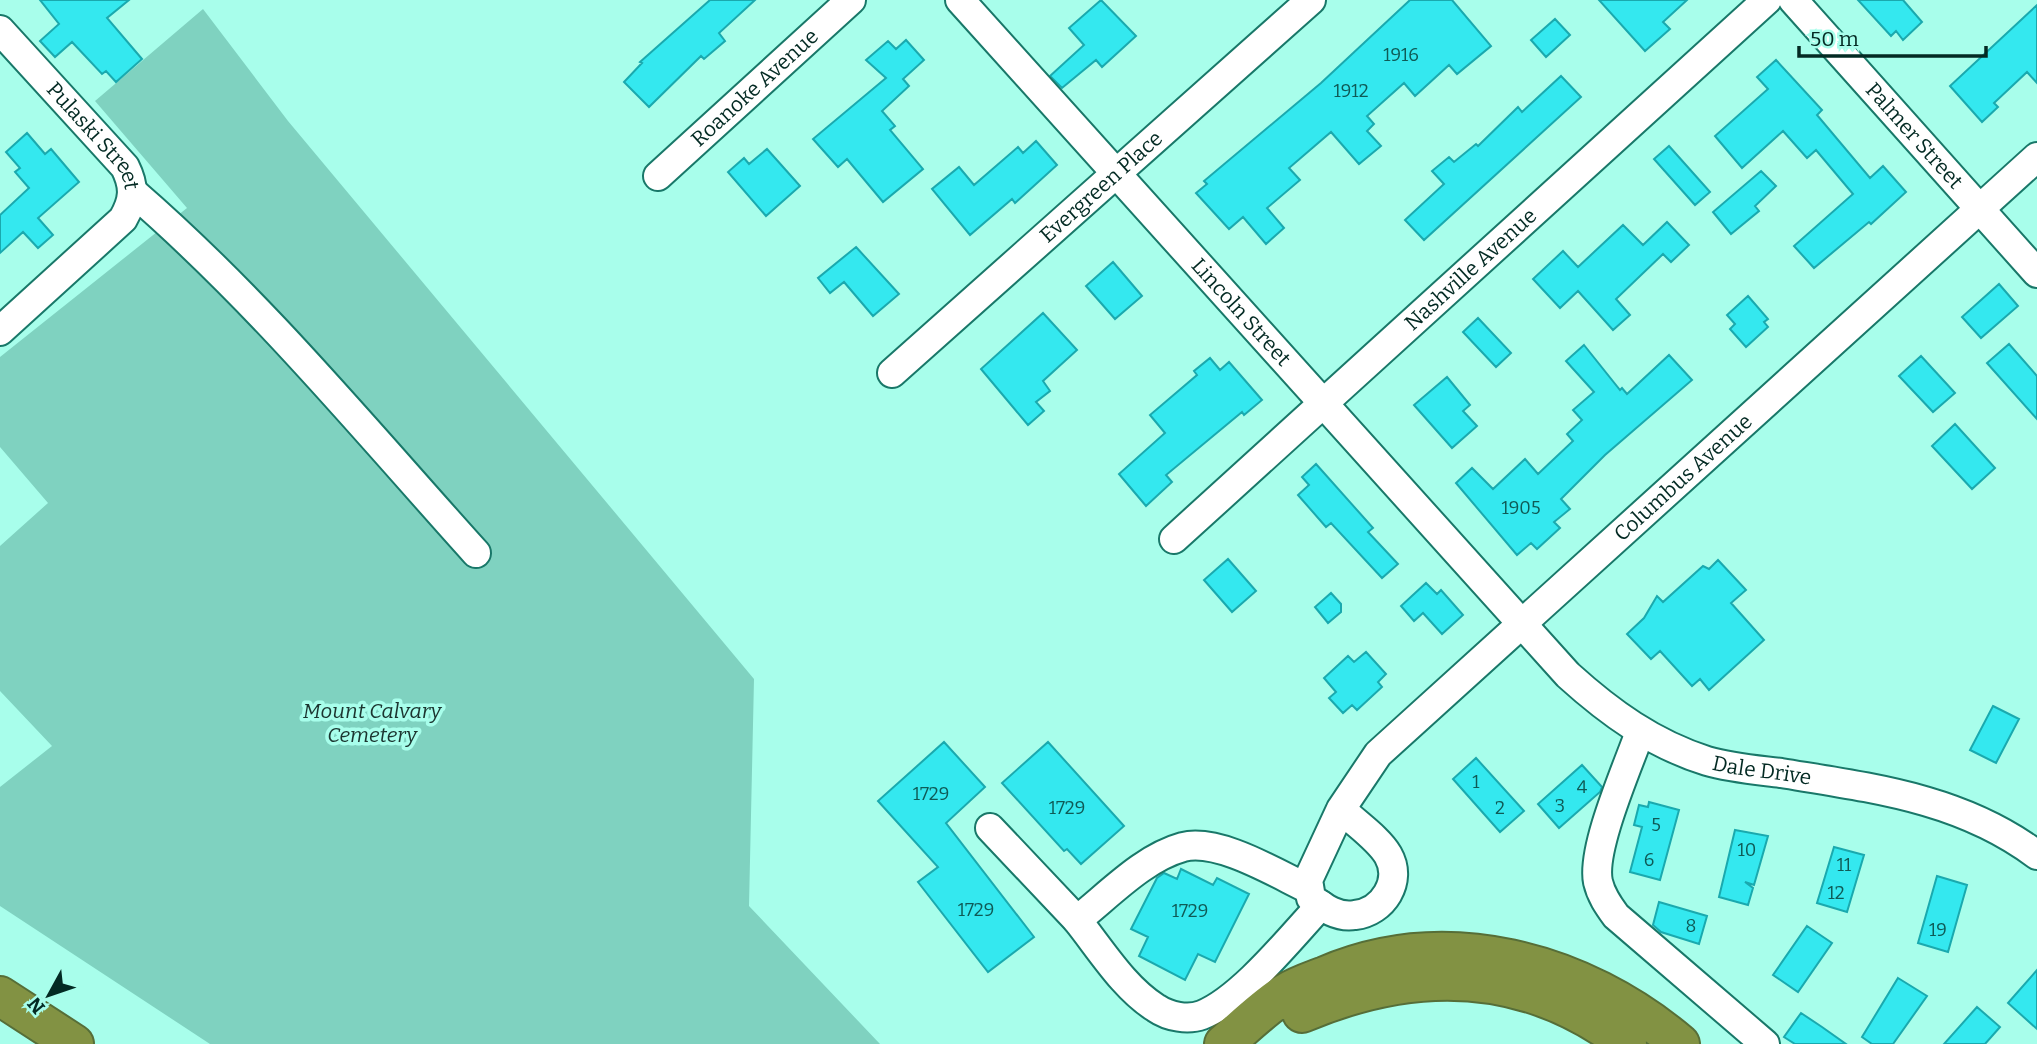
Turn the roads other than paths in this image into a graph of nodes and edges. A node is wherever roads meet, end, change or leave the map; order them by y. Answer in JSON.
{"nodes":[{"id":1,"x":851,"y":0,"type":"edge"},
{"id":2,"x":960,"y":0,"type":"edge"},
{"id":3,"x":1311,"y":0,"type":"edge"},
{"id":4,"x":1767,"y":0,"type":"edge"},
{"id":5,"x":1793,"y":0,"type":"edge"},
{"id":6,"x":0,"y":30,"type":"edge"},
{"id":7,"x":2037,"y":157,"type":"edge"},
{"id":8,"x":1117,"y":173,"type":"junction"},
{"id":9,"x":658,"y":176,"type":"dead end"},
{"id":10,"x":133,"y":192,"type":"junction"},
{"id":11,"x":1980,"y":208,"type":"junction"},
{"id":12,"x":2037,"y":273,"type":"edge"},
{"id":13,"x":0,"y":331,"type":"edge"},
{"id":14,"x":891,"y":373,"type":"dead end"},
{"id":15,"x":1323,"y":401,"type":"junction"},
{"id":16,"x":1174,"y":539,"type":"dead end"},
{"id":17,"x":476,"y":553,"type":"dead end"},
{"id":18,"x":1523,"y":622,"type":"junction"},
{"id":19,"x":1640,"y":732,"type":"junction"},
{"id":20,"x":1341,"y":809,"type":"junction"},
{"id":21,"x":990,"y":828,"type":"dead end"},
{"id":22,"x":2037,"y":855,"type":"edge"},
{"id":23,"x":1315,"y":897,"type":"junction"},
{"id":24,"x":1077,"y":920,"type":"junction"},
{"id":25,"x":0,"y":996,"type":"edge"},
{"id":26,"x":1292,"y":1003,"type":"junction"},
{"id":27,"x":74,"y":1044,"type":"edge"},
{"id":28,"x":1224,"y":1044,"type":"edge"},
{"id":29,"x":1262,"y":1044,"type":"edge"},
{"id":30,"x":1627,"y":1044,"type":"edge"},
{"id":31,"x":1680,"y":1044,"type":"edge"},
{"id":32,"x":1765,"y":1044,"type":"edge"}],
"edges":[{"from":1,"to":9,"type":"street","name":"Roanoke Avenue"},
{"from":2,"to":8,"type":"street","name":"Lincoln Street"},
{"from":3,"to":8,"type":"street","name":"Evergreen Place"},
{"from":4,"to":15,"type":"street","name":"Nashville Avenue"},
{"from":5,"to":11,"type":"street","name":"Palmer Street"},
{"from":6,"to":10,"type":"street","name":"Pulaski Street"},
{"from":7,"to":11,"type":"street","name":"Columbus Avenue"},
{"from":8,"to":14,"type":"street","name":"Evergreen Place"},
{"from":8,"to":15,"type":"street","name":"Lincoln Street"},
{"from":10,"to":13,"type":"street","name":"Pulaski Street"},
{"from":10,"to":17,"type":"street"},
{"from":11,"to":12,"type":"street","name":"Palmer Street"},
{"from":11,"to":18,"type":"street","name":"Columbus Avenue"},
{"from":15,"to":16,"type":"street","name":"Nashville Avenue"},
{"from":15,"to":18,"type":"street","name":"Lincoln Street"},
{"from":18,"to":19,"type":"street","name":"Dale Drive"},
{"from":18,"to":20,"type":"street","name":"Columbus Avenue"},
{"from":19,"to":22,"type":"street","name":"Dale Drive"},
{"from":19,"to":32,"type":"street"},
{"from":20,"to":23,"type":"street","name":"Columbus Avenue"},
{"from":20,"to":23,"type":"street"},
{"from":21,"to":24,"type":"street"},
{"from":23,"to":24,"type":"street"},
{"from":23,"to":24,"type":"street"},
{"from":25,"to":27,"type":"highway"},
{"from":26,"to":28,"type":"highway"},
{"from":26,"to":29,"type":"highway"},
{"from":26,"to":30,"type":"highway"},
{"from":26,"to":31,"type":"highway"}]}
